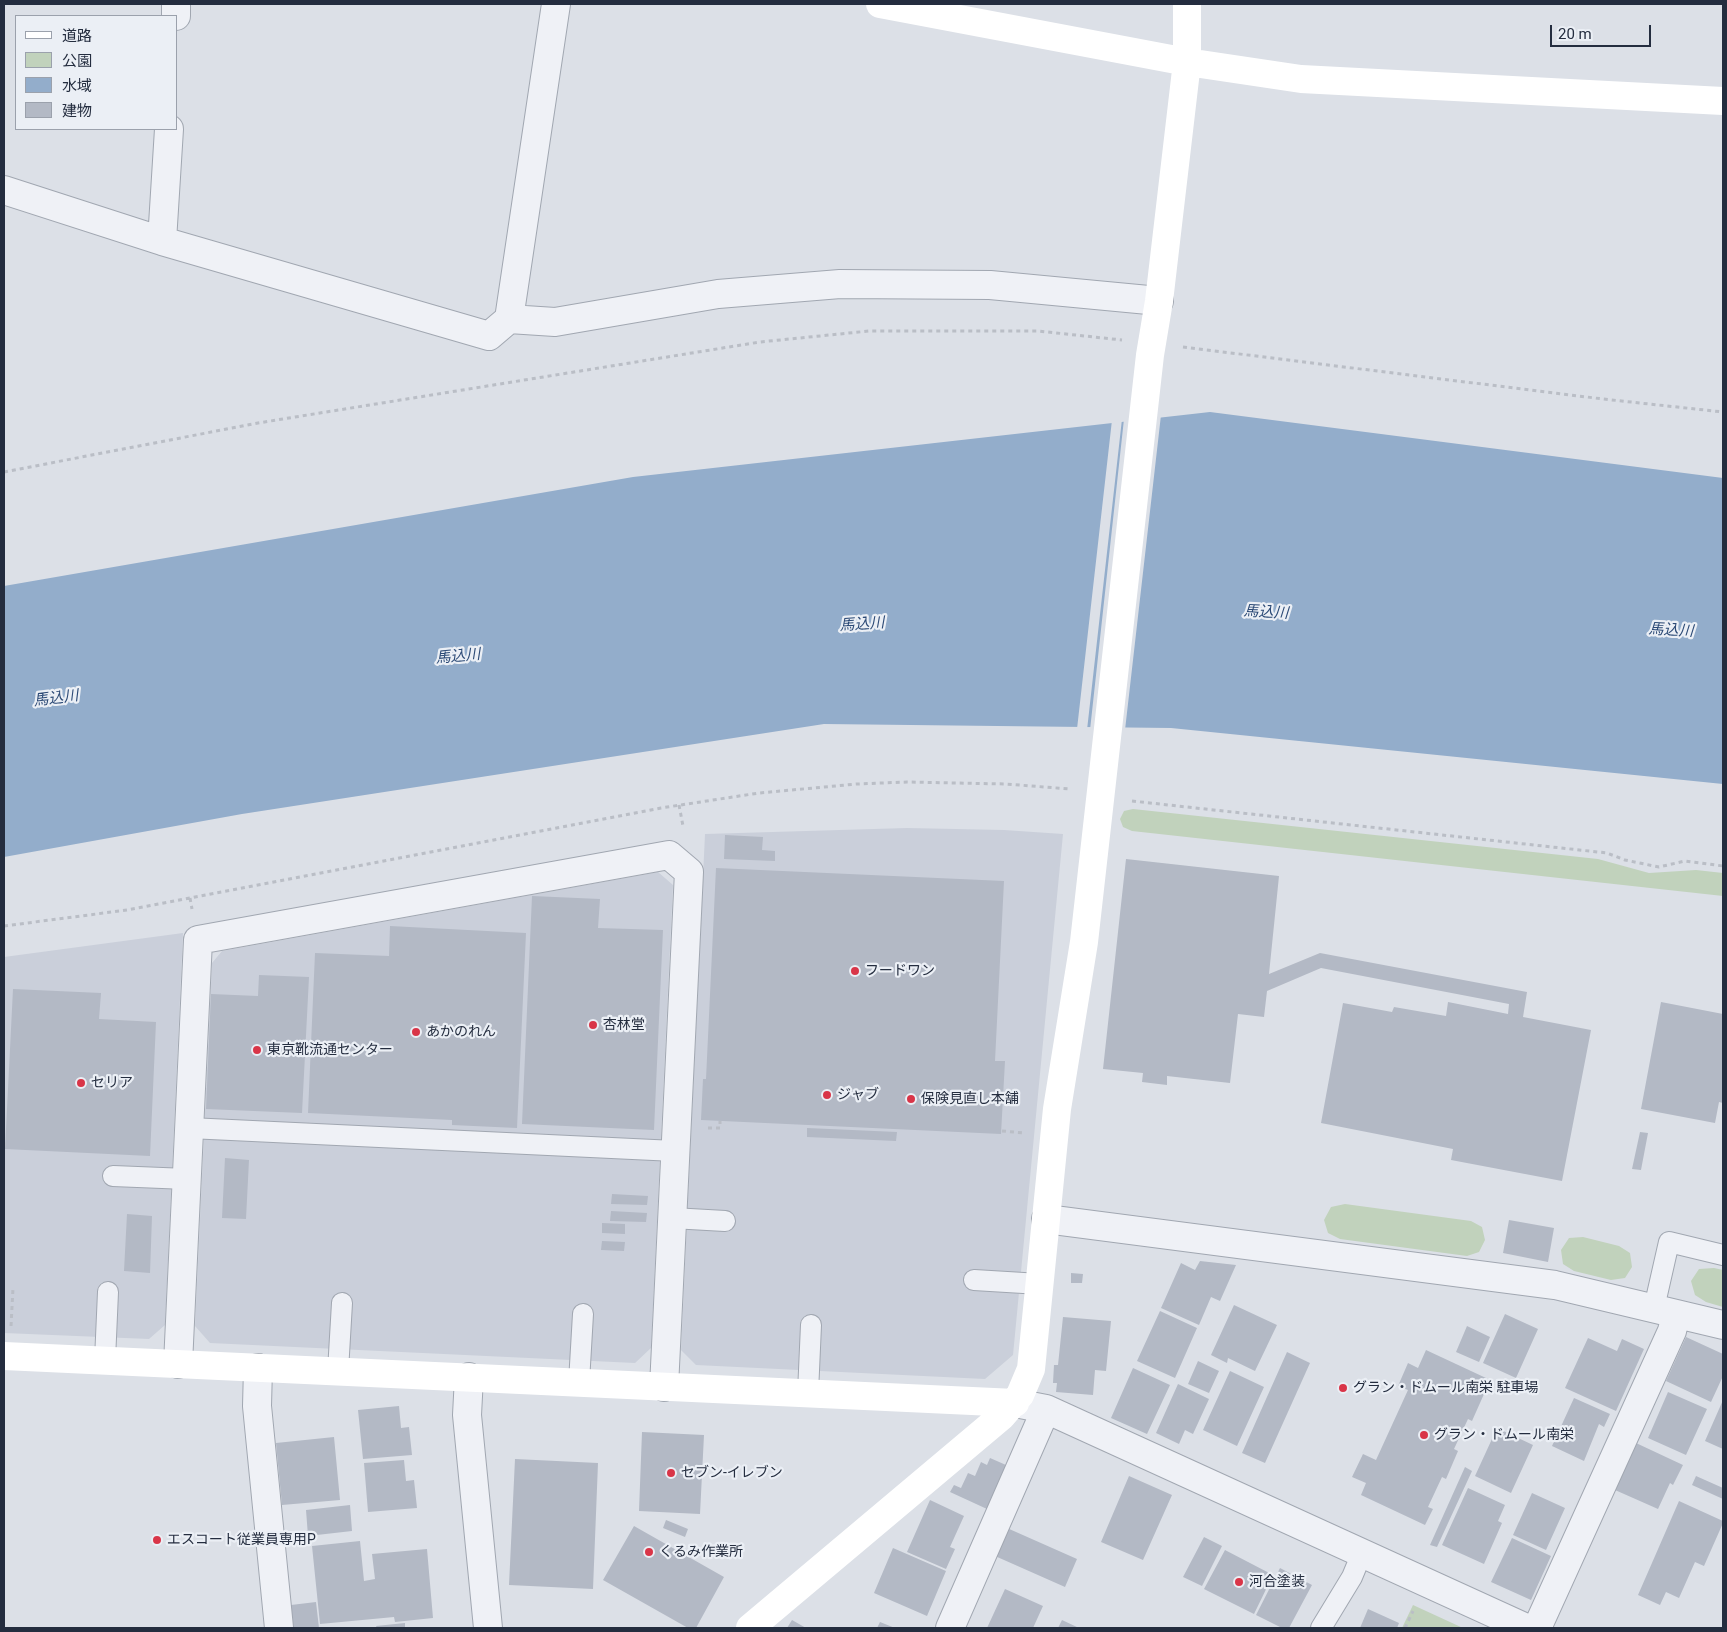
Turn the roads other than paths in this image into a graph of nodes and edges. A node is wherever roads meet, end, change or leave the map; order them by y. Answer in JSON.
{"nodes":[{"id":1,"x":556,"y":4,"type":"edge"},
{"id":2,"x":880,"y":4,"type":"edge"},
{"id":3,"x":1186,"y":4,"type":"edge"},
{"id":4,"x":1186,"y":62,"type":"junction"},
{"id":5,"x":1723,"y":101,"type":"edge"},
{"id":6,"x":169,"y":130,"type":"edge"},
{"id":7,"x":4,"y":190,"type":"edge"},
{"id":8,"x":162,"y":241,"type":"junction"},
{"id":9,"x":1158,"y":301,"type":"junction"},
{"id":10,"x":510,"y":319,"type":"junction"},
{"id":11,"x":189,"y":1128,"type":"junction"},
{"id":12,"x":675,"y":1151,"type":"junction"},
{"id":13,"x":113,"y":1176,"type":"dead end"},
{"id":14,"x":187,"y":1179,"type":"junction"},
{"id":15,"x":672,"y":1218,"type":"junction"},
{"id":16,"x":1046,"y":1219,"type":"junction"},
{"id":17,"x":726,"y":1221,"type":"dead end"},
{"id":18,"x":1723,"y":1254,"type":"edge"},
{"id":19,"x":974,"y":1280,"type":"dead end"},
{"id":20,"x":1040,"y":1284,"type":"junction"},
{"id":21,"x":108,"y":1292,"type":"dead end"},
{"id":22,"x":342,"y":1303,"type":"dead end"},
{"id":23,"x":1665,"y":1311,"type":"junction"},
{"id":24,"x":583,"y":1314,"type":"dead end"},
{"id":25,"x":811,"y":1325,"type":"dead end"},
{"id":26,"x":1723,"y":1325,"type":"edge"},
{"id":27,"x":4,"y":1356,"type":"edge"},
{"id":28,"x":105,"y":1360,"type":"junction"},
{"id":29,"x":178,"y":1364,"type":"junction"},
{"id":30,"x":258,"y":1368,"type":"junction"},
{"id":31,"x":338,"y":1371,"type":"junction"},
{"id":32,"x":469,"y":1377,"type":"junction"},
{"id":33,"x":579,"y":1382,"type":"junction"},
{"id":34,"x":664,"y":1386,"type":"junction"},
{"id":35,"x":808,"y":1394,"type":"junction"},
{"id":36,"x":1015,"y":1403,"type":"junction"},
{"id":37,"x":1046,"y":1409,"type":"junction"},
{"id":38,"x":1362,"y":1553,"type":"junction"},
{"id":39,"x":279,"y":1628,"type":"edge"},
{"id":40,"x":488,"y":1628,"type":"edge"},
{"id":41,"x":750,"y":1628,"type":"edge"},
{"id":42,"x":950,"y":1628,"type":"edge"},
{"id":43,"x":1321,"y":1628,"type":"edge"},
{"id":44,"x":1526,"y":1628,"type":"edge"},
{"id":45,"x":1537,"y":1628,"type":"edge"}],
"edges":[{"from":1,"to":10,"type":"street"},
{"from":2,"to":4,"type":"street"},
{"from":3,"to":4,"type":"street"},
{"from":4,"to":5,"type":"street"},
{"from":4,"to":9,"type":"street"},
{"from":6,"to":8,"type":"street"},
{"from":7,"to":8,"type":"street"},
{"from":8,"to":10,"type":"street"},
{"from":9,"to":10,"type":"street"},
{"from":9,"to":16,"type":"street"},
{"from":11,"to":12,"type":"lane"},
{"from":11,"to":12,"type":"street"},
{"from":11,"to":14,"type":"street"},
{"from":12,"to":15,"type":"street"},
{"from":13,"to":14,"type":"lane"},
{"from":14,"to":29,"type":"street"},
{"from":15,"to":17,"type":"lane"},
{"from":15,"to":34,"type":"street"},
{"from":16,"to":20,"type":"street"},
{"from":16,"to":23,"type":"street"},
{"from":18,"to":23,"type":"lane"},
{"from":19,"to":20,"type":"lane"},
{"from":20,"to":36,"type":"street"},
{"from":21,"to":28,"type":"lane"},
{"from":22,"to":31,"type":"lane"},
{"from":23,"to":26,"type":"street"},
{"from":23,"to":45,"type":"street"},
{"from":24,"to":33,"type":"lane"},
{"from":25,"to":35,"type":"lane"},
{"from":27,"to":28,"type":"street"},
{"from":28,"to":29,"type":"street"},
{"from":29,"to":30,"type":"street"},
{"from":30,"to":31,"type":"street"},
{"from":30,"to":39,"type":"street"},
{"from":31,"to":32,"type":"street"},
{"from":32,"to":33,"type":"street"},
{"from":32,"to":40,"type":"street"},
{"from":33,"to":34,"type":"street"},
{"from":34,"to":35,"type":"street"},
{"from":35,"to":36,"type":"street"},
{"from":36,"to":37,"type":"street"},
{"from":36,"to":41,"type":"street"},
{"from":37,"to":38,"type":"street"},
{"from":37,"to":42,"type":"street"},
{"from":38,"to":43,"type":"lane"},
{"from":38,"to":44,"type":"street"}]}
